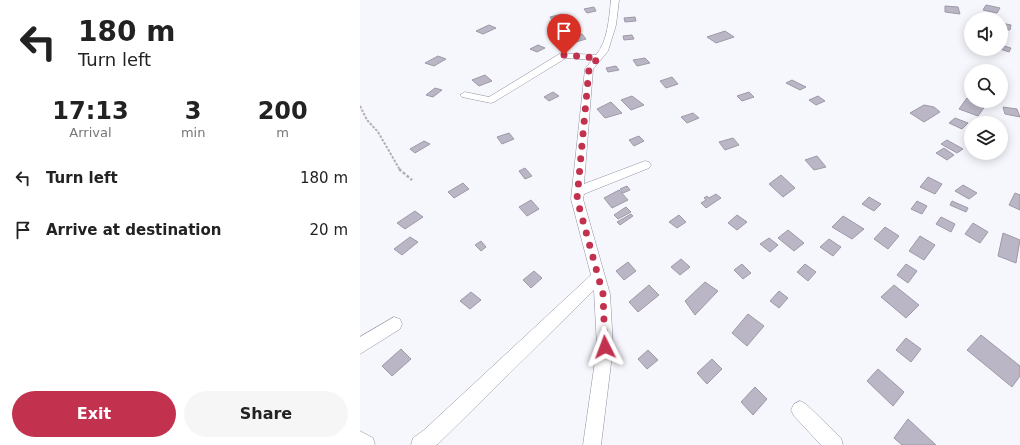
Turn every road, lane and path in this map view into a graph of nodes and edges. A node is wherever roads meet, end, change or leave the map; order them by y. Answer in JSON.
{"nodes":[{"id":1,"x":615,"y":0,"type":"edge"},
{"id":2,"x":598,"y":58,"type":"junction"},
{"id":3,"x":465,"y":95,"type":"dead end"},
{"id":4,"x":360,"y":106,"type":"edge"},
{"id":5,"x":644,"y":165,"type":"dead end"},
{"id":6,"x":412,"y":180,"type":"dead end"},
{"id":7,"x":578,"y":191,"type":"junction"},
{"id":8,"x":598,"y":277,"type":"junction"},
{"id":9,"x":394,"y":324,"type":"dead end"},
{"id":10,"x":360,"y":346,"type":"edge"},
{"id":11,"x":800,"y":410,"type":"dead end"},
{"id":12,"x":360,"y":440,"type":"edge"},
{"id":13,"x":366,"y":445,"type":"edge"},
{"id":14,"x":420,"y":445,"type":"edge"},
{"id":15,"x":592,"y":445,"type":"edge"},
{"id":16,"x":834,"y":445,"type":"edge"}],
"edges":[{"from":1,"to":2,"type":"street"},
{"from":2,"to":3,"type":"street"},
{"from":2,"to":7,"type":"street"},
{"from":4,"to":6,"type":"path"},
{"from":5,"to":7,"type":"street"},
{"from":7,"to":8,"type":"street"},
{"from":8,"to":14,"type":"street"},
{"from":8,"to":15,"type":"street"},
{"from":9,"to":10,"type":"street"},
{"from":11,"to":16,"type":"street"},
{"from":12,"to":13,"type":"street"}]}
